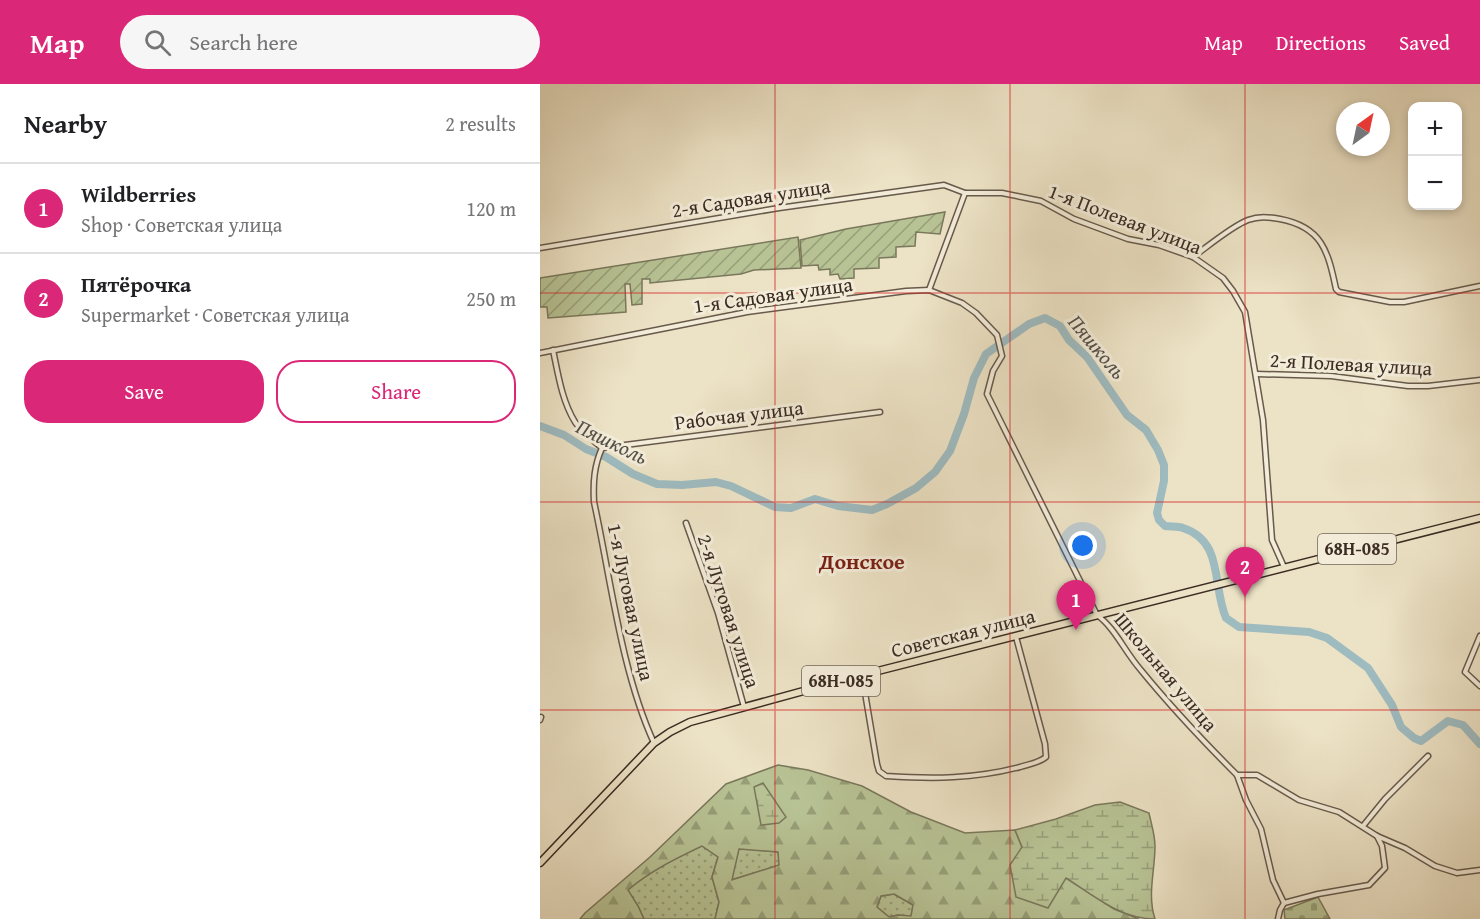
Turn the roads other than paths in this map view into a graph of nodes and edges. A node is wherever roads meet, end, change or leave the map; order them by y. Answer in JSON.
{"nodes":[{"id":1,"x":965,"y":193,"type":"junction"},
{"id":2,"x":540,"y":248,"type":"edge"},
{"id":3,"x":1194,"y":257,"type":"junction"},
{"id":4,"x":1480,"y":286,"type":"edge"},
{"id":5,"x":929,"y":290,"type":"junction"},
{"id":6,"x":554,"y":351,"type":"junction"},
{"id":7,"x":540,"y":353,"type":"edge"},
{"id":8,"x":1002,"y":356,"type":"joint"},
{"id":9,"x":1256,"y":374,"type":"junction"},
{"id":10,"x":1480,"y":380,"type":"edge"},
{"id":11,"x":880,"y":412,"type":"dead end"},
{"id":12,"x":602,"y":448,"type":"junction"},
{"id":13,"x":1480,"y":518,"type":"edge"},
{"id":14,"x":686,"y":523,"type":"dead end"},
{"id":15,"x":1284,"y":567,"type":"junction"},
{"id":16,"x":1097,"y":615,"type":"junction"},
{"id":17,"x":1480,"y":636,"type":"edge"},
{"id":18,"x":1016,"y":637,"type":"junction"},
{"id":19,"x":862,"y":675,"type":"junction"},
{"id":20,"x":1480,"y":686,"type":"edge"},
{"id":21,"x":744,"y":707,"type":"junction"},
{"id":22,"x":654,"y":743,"type":"junction"},
{"id":23,"x":1428,"y":756,"type":"dead end"},
{"id":24,"x":1237,"y":775,"type":"junction"},
{"id":25,"x":1363,"y":826,"type":"junction"},
{"id":26,"x":1377,"y":836,"type":"junction"},
{"id":27,"x":540,"y":863,"type":"edge"},
{"id":28,"x":1480,"y":870,"type":"edge"},
{"id":29,"x":1284,"y":903,"type":"junction"},
{"id":30,"x":1278,"y":919,"type":"edge"}],
"edges":[{"from":1,"to":2,"type":"street","name":"2-я Садовая улица"},
{"from":1,"to":3,"type":"street","name":"1-я Полевая улица"},
{"from":1,"to":5,"type":"street"},
{"from":3,"to":4,"type":"street"},
{"from":3,"to":9,"type":"street","name":"1-я Полевая улица"},
{"from":5,"to":6,"type":"street","name":"1-я Садовая улица"},
{"from":5,"to":8,"type":"street","name":"1-я Садовая улица"},
{"from":6,"to":7,"type":"street","name":"1-я Садовая улица"},
{"from":6,"to":12,"type":"street"},
{"from":8,"to":16,"type":"street","name":"Школьная улица"},
{"from":9,"to":10,"type":"street","name":"2-я Полевая улица"},
{"from":9,"to":15,"type":"street","name":"1-я Полевая улица"},
{"from":11,"to":12,"type":"street","name":"Рабочая улица"},
{"from":12,"to":22,"type":"street","name":"1-я Луговая улица"},
{"from":13,"to":15,"type":"main road","name":"Советская улица","number":"68Н-085"},
{"from":14,"to":21,"type":"street","name":"2-я Луговая улица"},
{"from":15,"to":16,"type":"main road","name":"Советская улица","number":"68Н-085"},
{"from":16,"to":18,"type":"main road","name":"Советская улица","number":"68Н-085"},
{"from":16,"to":24,"type":"street","name":"Школьная улица"},
{"from":17,"to":20,"type":"street"},
{"from":18,"to":19,"type":"main road","name":"Советская улица","number":"68Н-085"},
{"from":18,"to":19,"type":"street"},
{"from":19,"to":21,"type":"main road","name":"Советская улица","number":"68Н-085"},
{"from":21,"to":22,"type":"main road","name":"Советская улица","number":"68Н-085"},
{"from":22,"to":27,"type":"main road","name":"Советская улица","number":"68Н-085"},
{"from":23,"to":25,"type":"street"},
{"from":24,"to":25,"type":"street"},
{"from":24,"to":29,"type":"street","name":"Школьная улица"},
{"from":25,"to":26,"type":"street"},
{"from":26,"to":28,"type":"street"},
{"from":26,"to":29,"type":"street"},
{"from":29,"to":30,"type":"street"}]}
